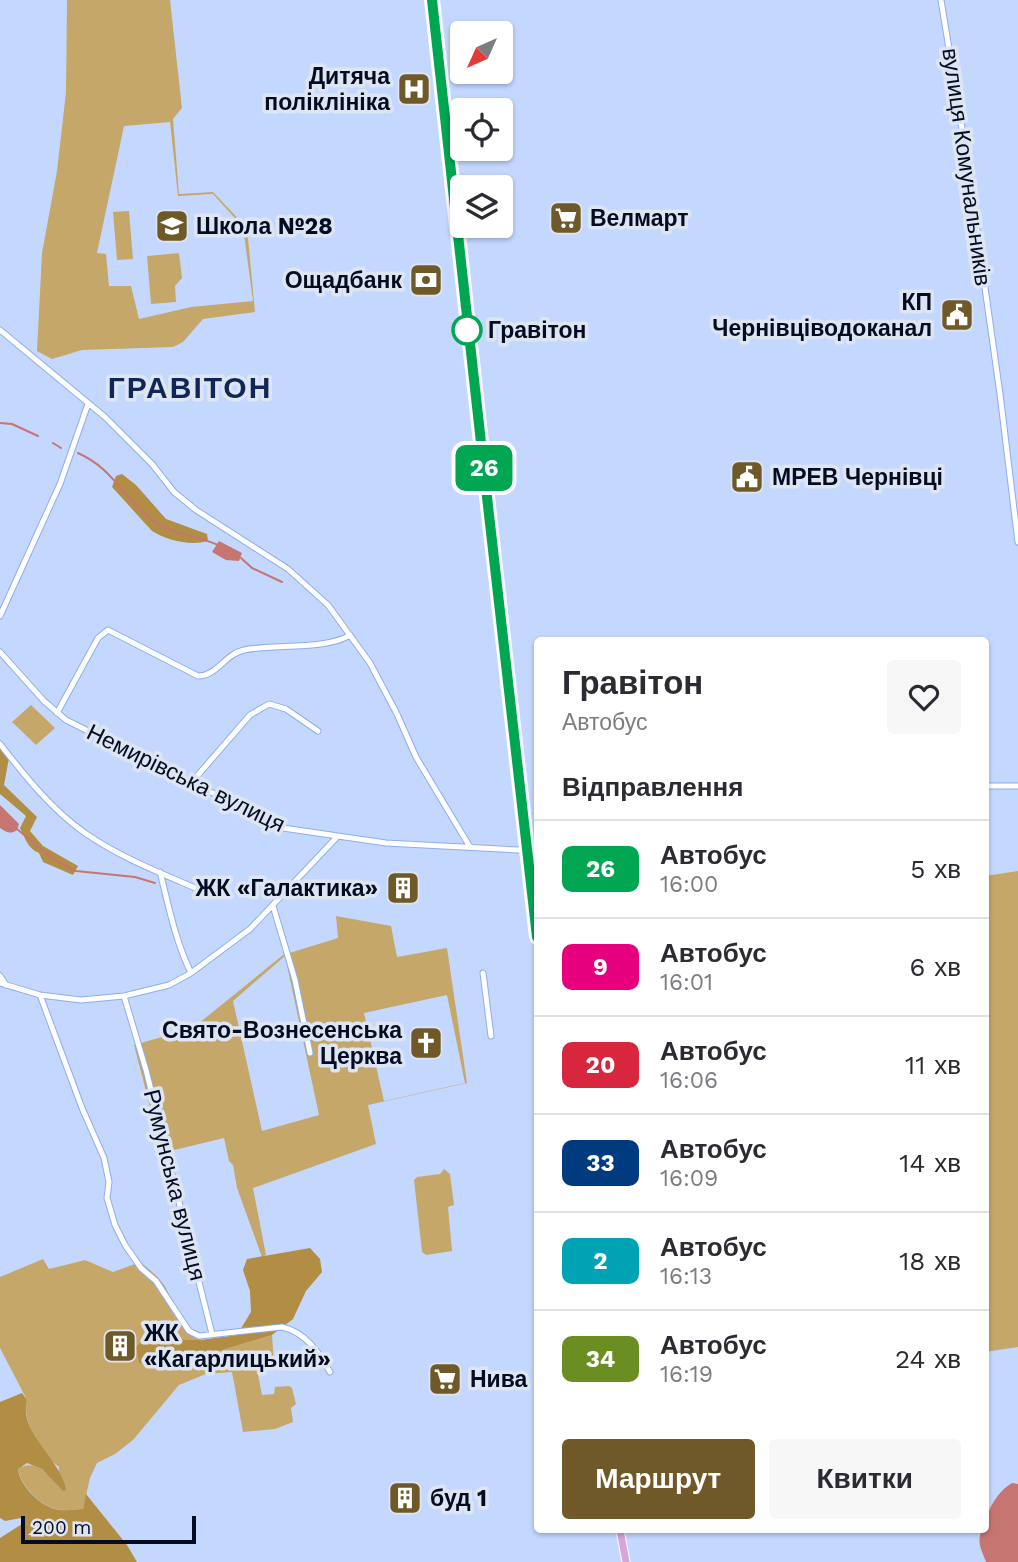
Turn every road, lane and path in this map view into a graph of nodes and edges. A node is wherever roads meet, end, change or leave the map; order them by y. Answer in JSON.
{"nodes":[{"id":1,"x":432,"y":0,"type":"edge"},
{"id":2,"x":941,"y":0,"type":"edge"},
{"id":3,"x":0,"y":330,"type":"edge"},
{"id":4,"x":88,"y":404,"type":"junction"},
{"id":5,"x":1018,"y":542,"type":"edge"},
{"id":6,"x":0,"y":616,"type":"edge"},
{"id":7,"x":350,"y":635,"type":"junction"},
{"id":8,"x":0,"y":652,"type":"edge"},
{"id":9,"x":57,"y":713,"type":"junction"},
{"id":10,"x":318,"y":731,"type":"dead end"},
{"id":11,"x":0,"y":744,"type":"edge"},
{"id":12,"x":191,"y":783,"type":"junction"},
{"id":13,"x":989,"y":786,"type":"edge"},
{"id":14,"x":1018,"y":786,"type":"edge"},
{"id":15,"x":338,"y":837,"type":"junction"},
{"id":16,"x":470,"y":847,"type":"junction"},
{"id":17,"x":534,"y":851,"type":"edge"},
{"id":18,"x":527,"y":852,"type":"junction"},
{"id":19,"x":160,"y":872,"type":"junction"},
{"id":20,"x":211,"y":895,"type":"dead end"},
{"id":21,"x":274,"y":906,"type":"junction"},
{"id":22,"x":534,"y":912,"type":"edge"},
{"id":23,"x":191,"y":973,"type":"junction"},
{"id":24,"x":483,"y":973,"type":"dead end"},
{"id":25,"x":0,"y":976,"type":"edge"},
{"id":26,"x":3,"y":984,"type":"edge"},
{"id":27,"x":40,"y":995,"type":"junction"},
{"id":28,"x":124,"y":996,"type":"junction"},
{"id":29,"x":491,"y":1036,"type":"dead end"},
{"id":30,"x":310,"y":1053,"type":"dead end"},
{"id":31,"x":212,"y":1334,"type":"junction"},
{"id":32,"x":330,"y":1372,"type":"dead end"},
{"id":33,"x":621,"y":1533,"type":"edge"},
{"id":34,"x":626,"y":1562,"type":"edge"}],
"edges":[{"from":1,"to":18,"type":"main road"},
{"from":2,"to":5,"type":"street","name":"вулиця Комунальників"},
{"from":3,"to":4,"type":"street"},
{"from":4,"to":6,"type":"street"},
{"from":4,"to":7,"type":"street"},
{"from":7,"to":9,"type":"street"},
{"from":7,"to":16,"type":"street"},
{"from":8,"to":9,"type":"street","name":"Немирівська вулиця"},
{"from":9,"to":12,"type":"street","name":"Немирівська вулиця"},
{"from":10,"to":12,"type":"street"},
{"from":11,"to":19,"type":"street"},
{"from":12,"to":15,"type":"street","name":"Немирівська вулиця"},
{"from":13,"to":14,"type":"street"},
{"from":15,"to":16,"type":"street","name":"Немирівська вулиця"},
{"from":15,"to":21,"type":"street"},
{"from":16,"to":18,"type":"street","name":"Немирівська вулиця"},
{"from":17,"to":18,"type":"street","name":"Немирівська вулиця"},
{"from":18,"to":22,"type":"main road"},
{"from":19,"to":20,"type":"street"},
{"from":19,"to":23,"type":"street"},
{"from":21,"to":23,"type":"street"},
{"from":21,"to":30,"type":"street"},
{"from":23,"to":28,"type":"street"},
{"from":24,"to":29,"type":"street"},
{"from":25,"to":26,"type":"street"},
{"from":26,"to":27,"type":"street"},
{"from":27,"to":28,"type":"street"},
{"from":27,"to":31,"type":"street"},
{"from":28,"to":31,"type":"street","name":"Румунська вулиця"},
{"from":31,"to":32,"type":"street"},
{"from":33,"to":34,"type":"main road"}]}
